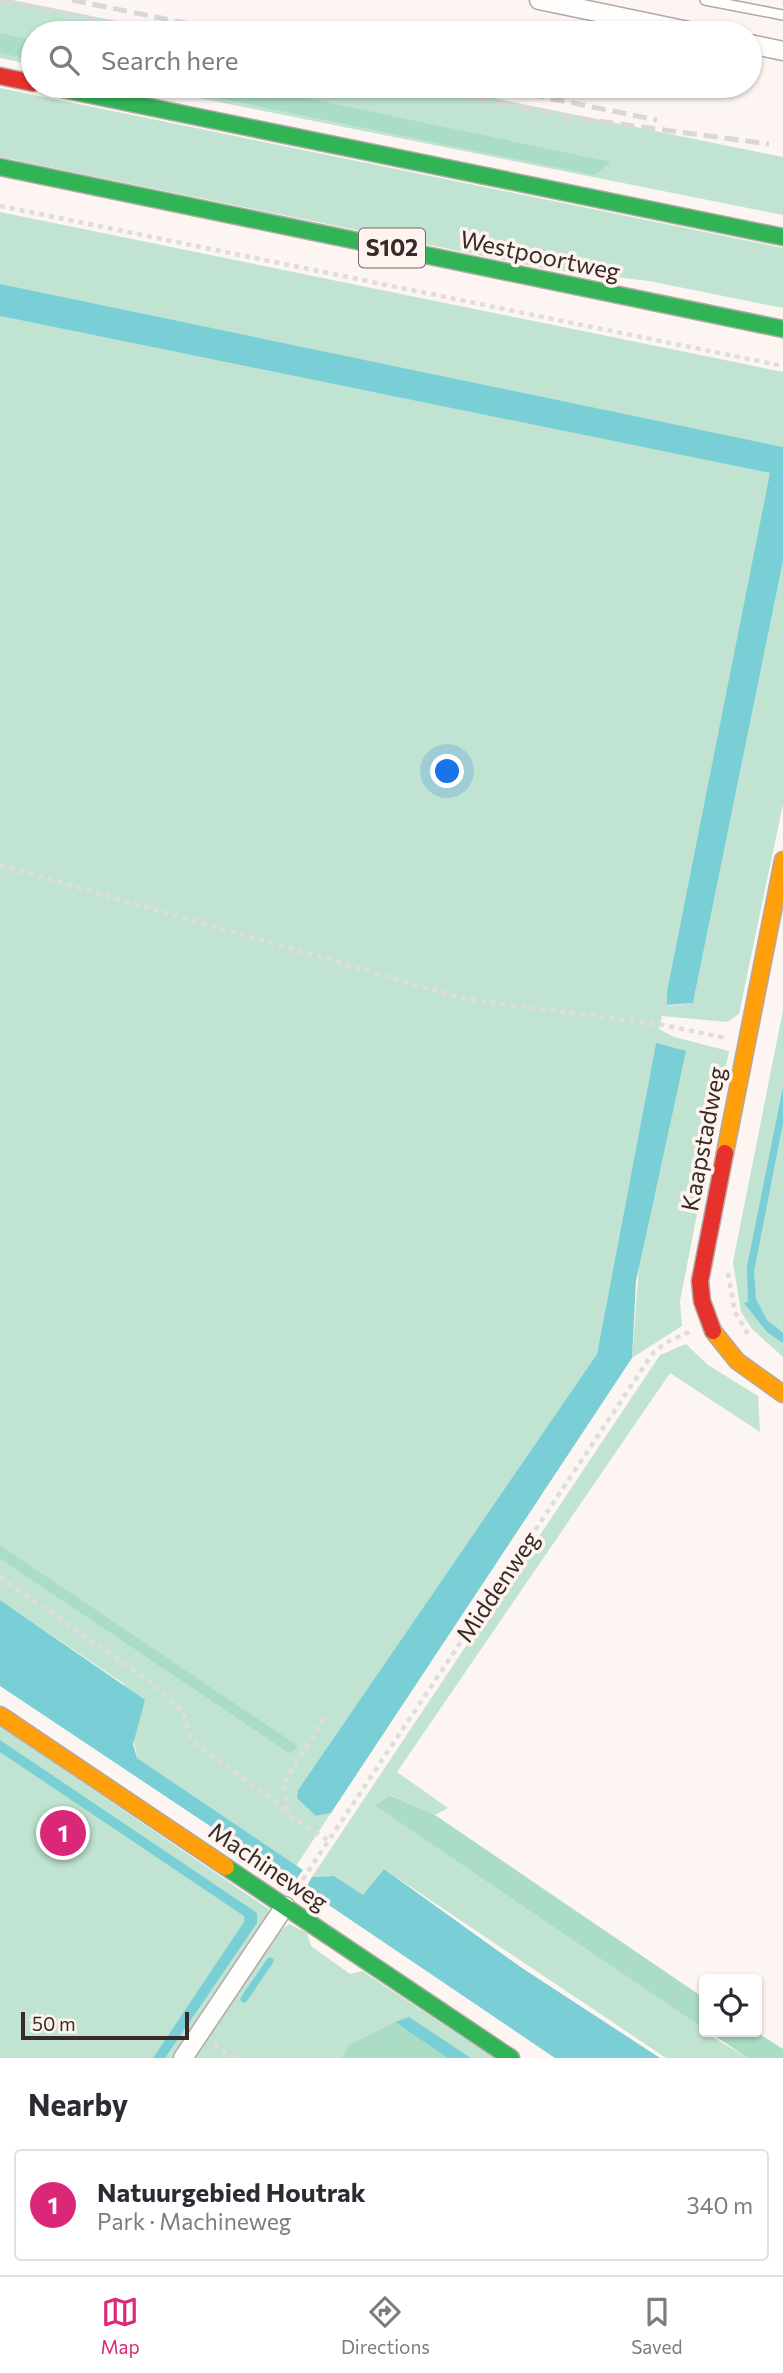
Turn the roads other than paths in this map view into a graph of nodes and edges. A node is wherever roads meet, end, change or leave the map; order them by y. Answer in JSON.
{"nodes":[{"id":1,"x":539,"y":0,"type":"edge"},
{"id":2,"x":705,"y":0,"type":"edge"},
{"id":3,"x":783,"y":15,"type":"edge"},
{"id":4,"x":640,"y":21,"type":"edge"},
{"id":5,"x":762,"y":47,"type":"edge"},
{"id":6,"x":783,"y":51,"type":"edge"},
{"id":7,"x":0,"y":76,"type":"edge"},
{"id":8,"x":21,"y":80,"type":"edge"},
{"id":9,"x":105,"y":98,"type":"edge"},
{"id":10,"x":0,"y":167,"type":"edge"},
{"id":11,"x":783,"y":237,"type":"edge"},
{"id":12,"x":783,"y":329,"type":"edge"},
{"id":13,"x":783,"y":860,"type":"edge"},
{"id":14,"x":783,"y":1394,"type":"edge"},
{"id":15,"x":0,"y":1715,"type":"edge"},
{"id":16,"x":288,"y":1902,"type":"junction"},
{"id":17,"x":183,"y":2058,"type":"edge"},
{"id":18,"x":511,"y":2058,"type":"edge"}],
"edges":[{"from":1,"to":4,"type":"street"},
{"from":2,"to":3,"type":"lane"},
{"from":5,"to":6,"type":"street"},
{"from":7,"to":8,"type":"main road"},
{"from":9,"to":11,"type":"main road"},
{"from":10,"to":12,"type":"main road","name":"Westpoortweg","number":"S102"},
{"from":13,"to":14,"type":"main road","name":"Kaapstadweg"},
{"from":15,"to":16,"type":"main road","name":"Machineweg"},
{"from":16,"to":17,"type":"street"},
{"from":16,"to":18,"type":"main road","name":"Machineweg"}]}
